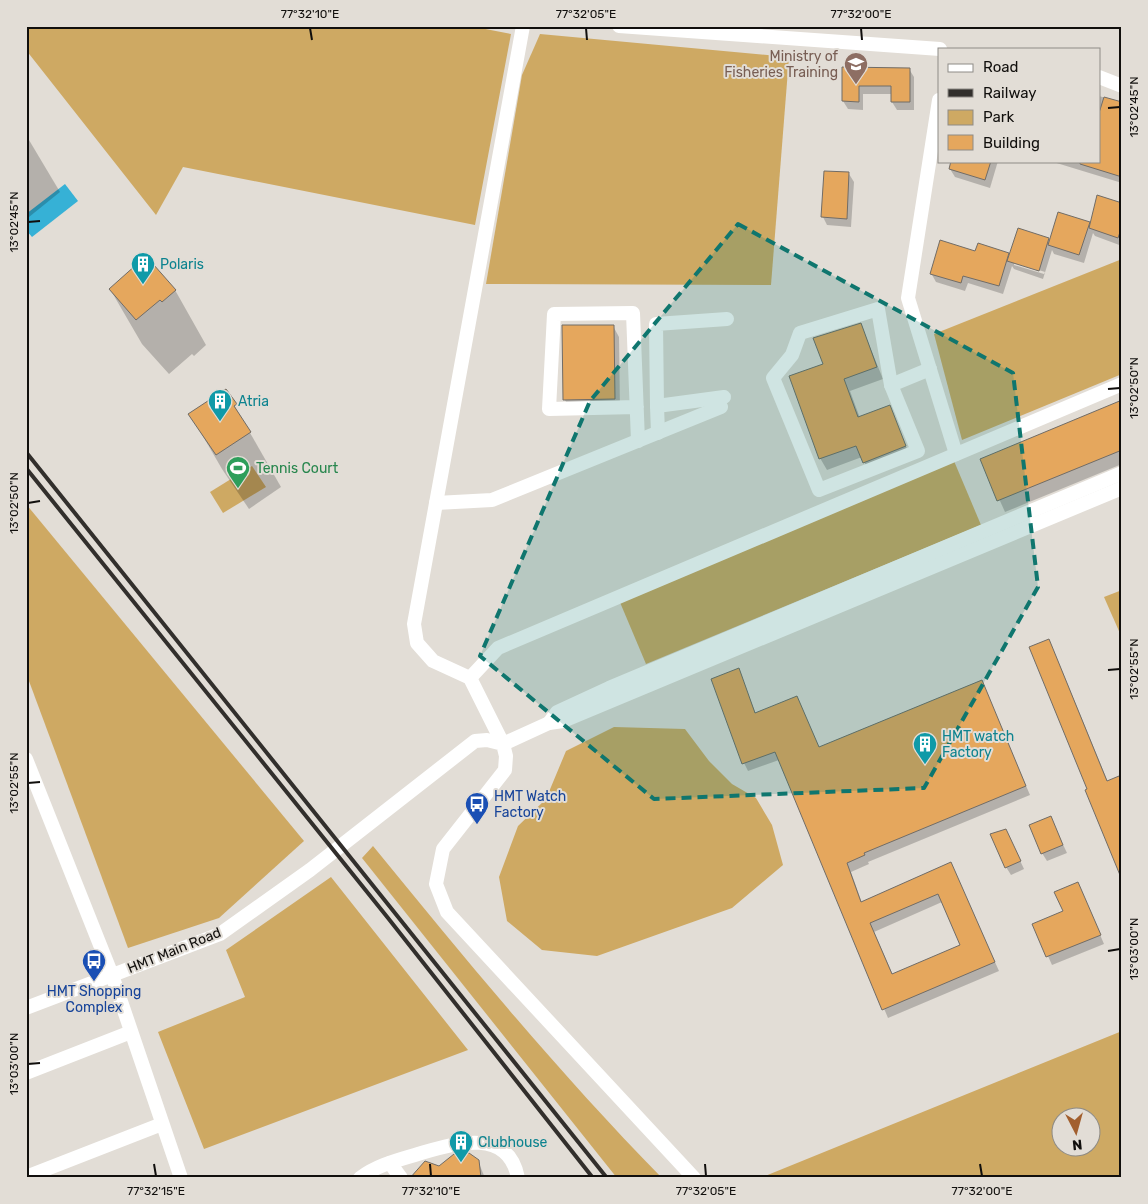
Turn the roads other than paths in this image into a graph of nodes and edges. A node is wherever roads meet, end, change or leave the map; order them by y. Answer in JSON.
{"nodes":[{"id":1,"x":523,"y":26,"type":"edge"},
{"id":2,"x":619,"y":26,"type":"edge"},
{"id":3,"x":938,"y":49,"type":"edge"},
{"id":4,"x":1100,"y":77,"type":"edge"},
{"id":5,"x":1122,"y":86,"type":"edge"},
{"id":6,"x":938,"y":106,"type":"edge"},
{"id":7,"x":727,"y":318,"type":"dead end"},
{"id":8,"x":930,"y":369,"type":"junction"},
{"id":9,"x":1122,"y":384,"type":"edge"},
{"id":10,"x":891,"y":385,"type":"junction"},
{"id":11,"x":657,"y":406,"type":"junction"},
{"id":12,"x":637,"y":407,"type":"junction"},
{"id":13,"x":658,"y":433,"type":"junction"},
{"id":14,"x":638,"y":441,"type":"junction"},
{"id":15,"x":956,"y":454,"type":"junction"},
{"id":16,"x":1122,"y":473,"type":"edge"},
{"id":17,"x":1122,"y":488,"type":"edge"},
{"id":18,"x":436,"y":503,"type":"junction"},
{"id":19,"x":470,"y":678,"type":"junction"},
{"id":20,"x":549,"y":723,"type":"junction"},
{"id":21,"x":503,"y":744,"type":"junction"},
{"id":22,"x":28,"y":768,"type":"edge"},
{"id":23,"x":112,"y":975,"type":"junction"},
{"id":24,"x":26,"y":1008,"type":"edge"},
{"id":25,"x":131,"y":1032,"type":"junction"},
{"id":26,"x":26,"y":1073,"type":"edge"},
{"id":27,"x":162,"y":1124,"type":"junction"},
{"id":28,"x":390,"y":1163,"type":"junction"},
{"id":29,"x":26,"y":1177,"type":"edge"},
{"id":30,"x":181,"y":1178,"type":"edge"},
{"id":31,"x":360,"y":1178,"type":"edge"},
{"id":32,"x":401,"y":1178,"type":"edge"},
{"id":33,"x":518,"y":1178,"type":"edge"},
{"id":34,"x":694,"y":1178,"type":"edge"}],
"edges":[{"from":1,"to":18,"type":"street"},
{"from":2,"to":3,"type":"street"},
{"from":4,"to":5,"type":"street"},
{"from":6,"to":8,"type":"street"},
{"from":7,"to":11,"type":"street"},
{"from":8,"to":10,"type":"street"},
{"from":8,"to":15,"type":"street"},
{"from":9,"to":15,"type":"street"},
{"from":10,"to":10,"type":"street"},
{"from":11,"to":13,"type":"street"},
{"from":11,"to":13,"type":"street"},
{"from":12,"to":12,"type":"street"},
{"from":12,"to":14,"type":"street"},
{"from":13,"to":14,"type":"street"},
{"from":14,"to":18,"type":"street"},
{"from":15,"to":19,"type":"street"},
{"from":16,"to":20,"type":"street"},
{"from":17,"to":20,"type":"street"},
{"from":18,"to":19,"type":"street"},
{"from":19,"to":21,"type":"street"},
{"from":20,"to":21,"type":"street"},
{"from":21,"to":23,"type":"street","name":"HMT Main Road"},
{"from":21,"to":34,"type":"street"},
{"from":22,"to":23,"type":"street"},
{"from":23,"to":24,"type":"street","name":"HMT Main Road"},
{"from":23,"to":25,"type":"street"},
{"from":25,"to":26,"type":"street"},
{"from":25,"to":27,"type":"street"},
{"from":27,"to":29,"type":"street"},
{"from":27,"to":30,"type":"street"},
{"from":28,"to":31,"type":"street"},
{"from":28,"to":32,"type":"street"},
{"from":28,"to":33,"type":"street"}]}
